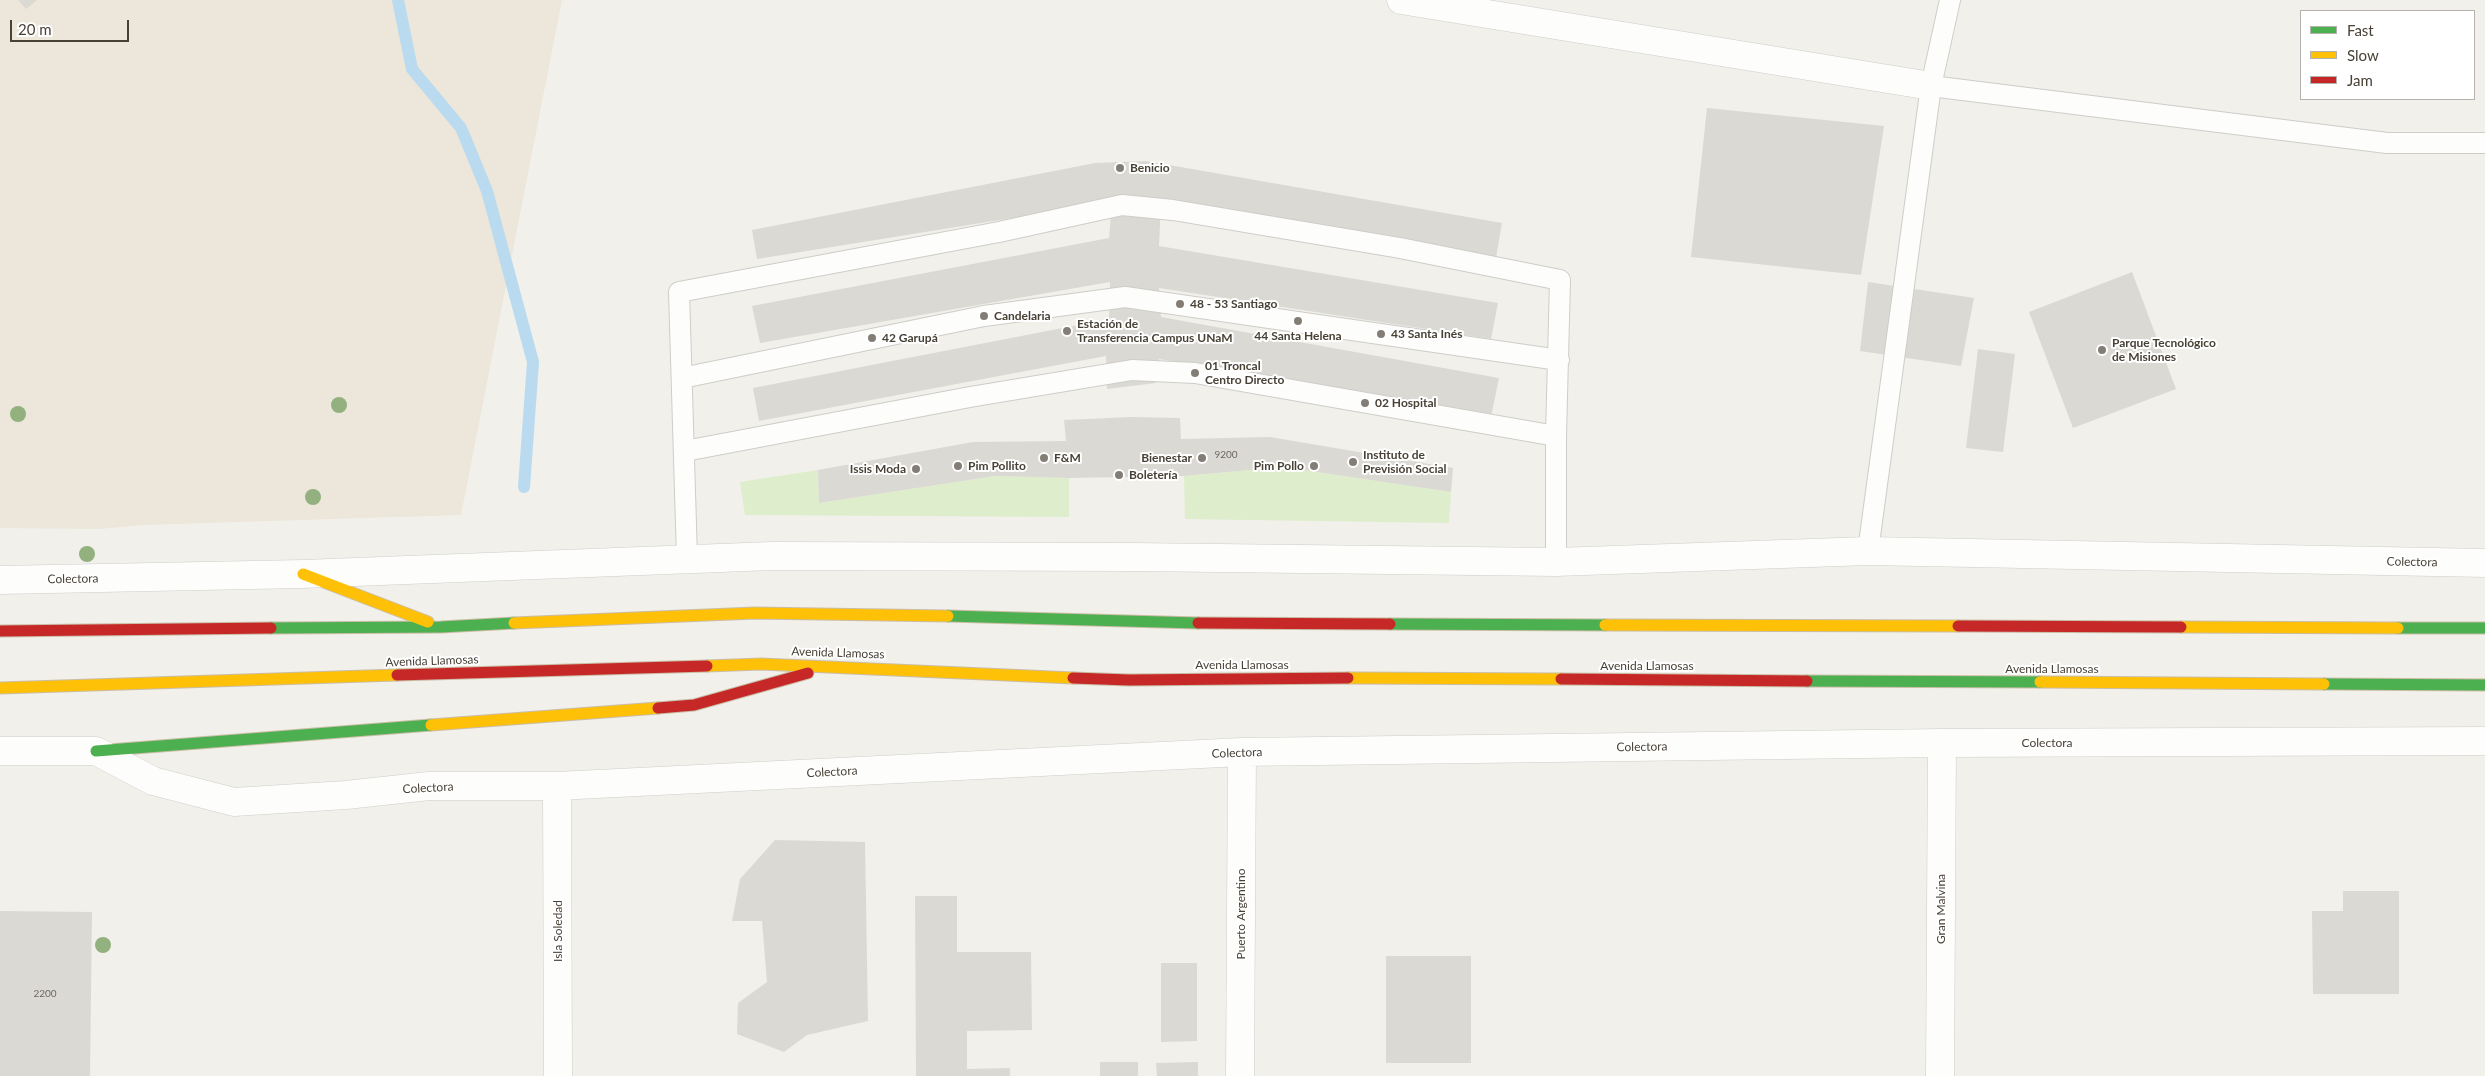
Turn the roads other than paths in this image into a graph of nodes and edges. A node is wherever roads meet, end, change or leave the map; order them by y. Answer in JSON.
{"nodes":[{"id":1,"x":1401,"y":0,"type":"edge"},
{"id":2,"x":1950,"y":0,"type":"edge"},
{"id":3,"x":1931,"y":86,"type":"junction"},
{"id":4,"x":2485,"y":143,"type":"edge"},
{"id":5,"x":1559,"y":360,"type":"junction"},
{"id":6,"x":682,"y":378,"type":"junction"},
{"id":7,"x":1556,"y":436,"type":"junction"},
{"id":8,"x":685,"y":452,"type":"junction"},
{"id":9,"x":1868,"y":551,"type":"junction"},
{"id":10,"x":687,"y":558,"type":"junction"},
{"id":11,"x":1556,"y":562,"type":"junction"},
{"id":12,"x":2485,"y":563,"type":"edge"},
{"id":13,"x":303,"y":574,"type":"junction"},
{"id":14,"x":0,"y":580,"type":"edge"},
{"id":15,"x":441,"y":627,"type":"junction"},
{"id":16,"x":2485,"y":628,"type":"edge"},
{"id":17,"x":0,"y":632,"type":"edge"},
{"id":18,"x":830,"y":666,"type":"junction"},
{"id":19,"x":2485,"y":685,"type":"edge"},
{"id":20,"x":0,"y":688,"type":"edge"},
{"id":21,"x":2485,"y":741,"type":"edge"},
{"id":22,"x":1942,"y":743,"type":"junction"},
{"id":23,"x":0,"y":751,"type":"edge"},
{"id":24,"x":96,"y":751,"type":"junction"},
{"id":25,"x":1242,"y":752,"type":"junction"},
{"id":26,"x":557,"y":786,"type":"junction"},
{"id":27,"x":558,"y":1076,"type":"edge"},
{"id":28,"x":1240,"y":1076,"type":"edge"},
{"id":29,"x":1940,"y":1076,"type":"edge"}],
"edges":[{"from":1,"to":3,"type":"street"},
{"from":2,"to":3,"type":"lane"},
{"from":3,"to":4,"type":"lane"},
{"from":3,"to":9,"type":"lane"},
{"from":5,"to":6,"type":"lane"},
{"from":5,"to":6,"type":"lane"},
{"from":5,"to":7,"type":"lane"},
{"from":6,"to":8,"type":"lane"},
{"from":7,"to":8,"type":"lane"},
{"from":7,"to":11,"type":"lane"},
{"from":8,"to":10,"type":"lane"},
{"from":9,"to":11,"type":"street","name":"Colectora"},
{"from":9,"to":12,"type":"street","name":"Colectora"},
{"from":10,"to":11,"type":"street","name":"Colectora"},
{"from":10,"to":13,"type":"street","name":"Colectora"},
{"from":13,"to":14,"type":"street","name":"Colectora"},
{"from":13,"to":15,"type":"highway"},
{"from":15,"to":16,"type":"highway"},
{"from":15,"to":17,"type":"highway"},
{"from":18,"to":19,"type":"highway","name":"Avenida Llamosas"},
{"from":18,"to":20,"type":"highway","name":"Avenida Llamosas"},
{"from":18,"to":24,"type":"highway"},
{"from":21,"to":22,"type":"street","name":"Colectora"},
{"from":22,"to":25,"type":"street","name":"Colectora"},
{"from":22,"to":29,"type":"street","name":"Gran Malvina"},
{"from":23,"to":24,"type":"street","name":"Colectora"},
{"from":24,"to":26,"type":"street","name":"Colectora"},
{"from":25,"to":26,"type":"street","name":"Colectora"},
{"from":25,"to":28,"type":"street","name":"Puerto Argentino"},
{"from":26,"to":27,"type":"street","name":"Isla Soledad"}]}
